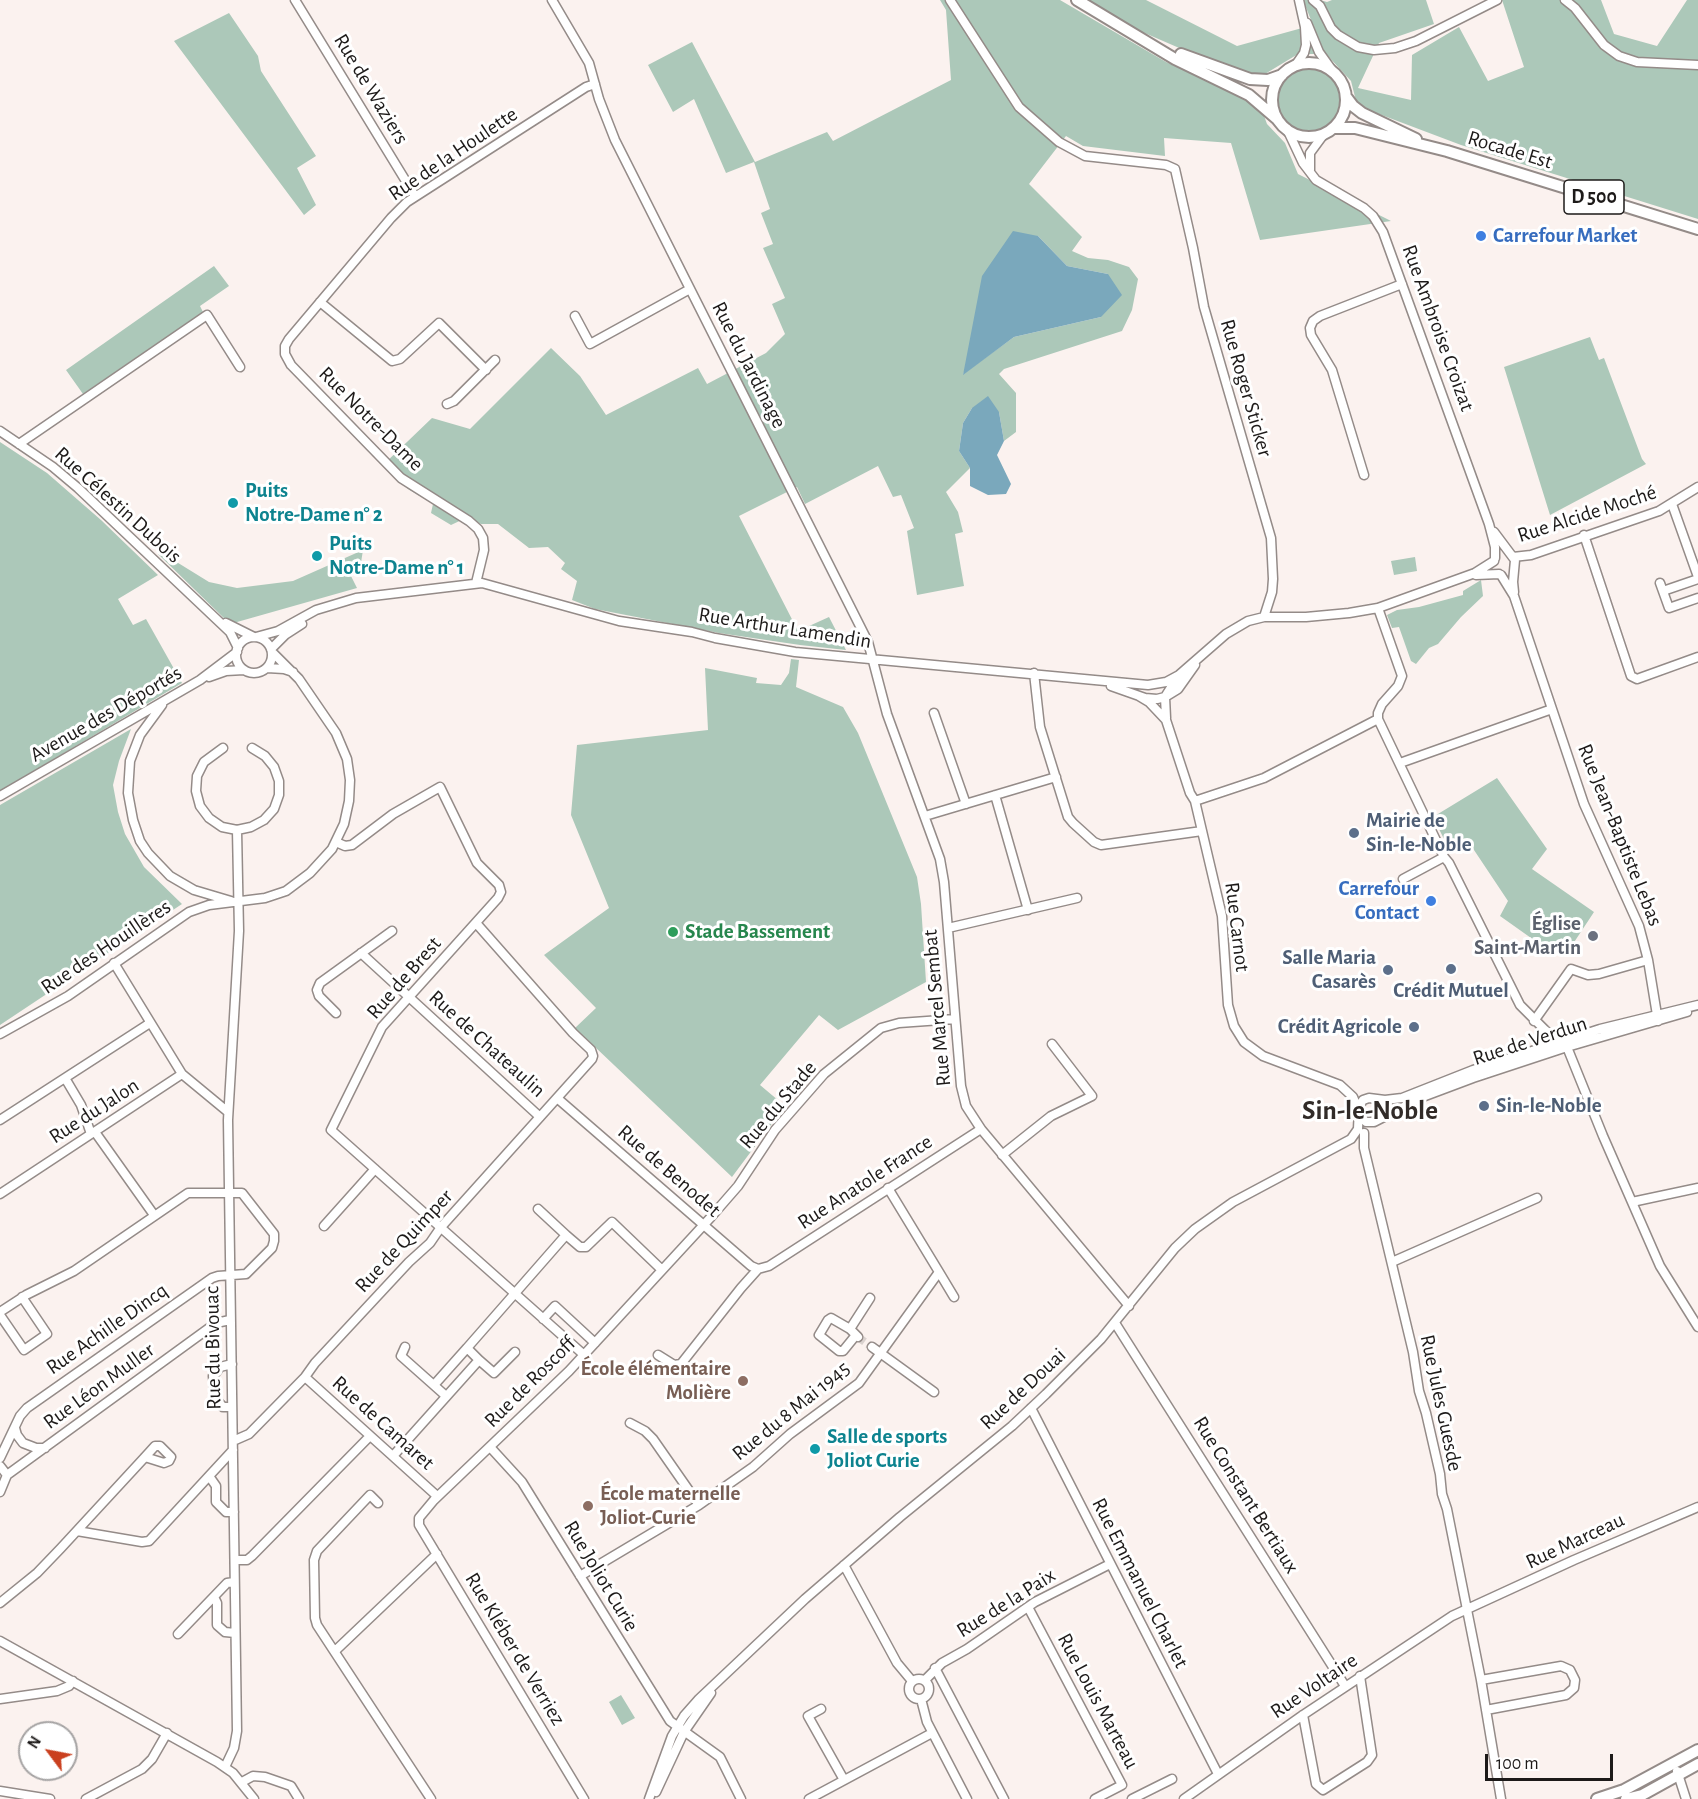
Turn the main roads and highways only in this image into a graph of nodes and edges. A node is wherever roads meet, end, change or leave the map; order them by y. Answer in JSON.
{"nodes":[{"id":1,"x":1077,"y":0,"type":"edge"},
{"id":2,"x":1144,"y":40,"type":"junction"},
{"id":3,"x":1282,"y":75,"type":"junction"},
{"id":4,"x":1347,"y":99,"type":"junction"},
{"id":5,"x":1277,"y":118,"type":"junction"},
{"id":6,"x":1334,"y":128,"type":"junction"},
{"id":7,"x":1447,"y":151,"type":"junction"},
{"id":8,"x":1698,"y":229,"type":"edge"},
{"id":9,"x":1698,"y":1750,"type":"edge"},
{"id":10,"x":1698,"y":1764,"type":"edge"},
{"id":11,"x":1676,"y":1770,"type":"junction"},
{"id":12,"x":1597,"y":1799,"type":"edge"},
{"id":13,"x":1626,"y":1799,"type":"edge"}],
"edges":[{"from":1,"to":2,"type":"main road"},
{"from":2,"to":3,"type":"main road"},
{"from":2,"to":5,"type":"main road"},
{"from":3,"to":4,"type":"main road"},
{"from":3,"to":5,"type":"main road"},
{"from":4,"to":6,"type":"main road"},
{"from":4,"to":7,"type":"main road","number":"D 500"},
{"from":5,"to":6,"type":"main road"},
{"from":6,"to":7,"type":"main road","number":"D 500"},
{"from":7,"to":8,"type":"main road","name":"Rocade Est","number":"D 500"},
{"from":9,"to":11,"type":"main road"},
{"from":10,"to":11,"type":"main road"},
{"from":11,"to":12,"type":"main road"},
{"from":11,"to":13,"type":"main road"}]}
